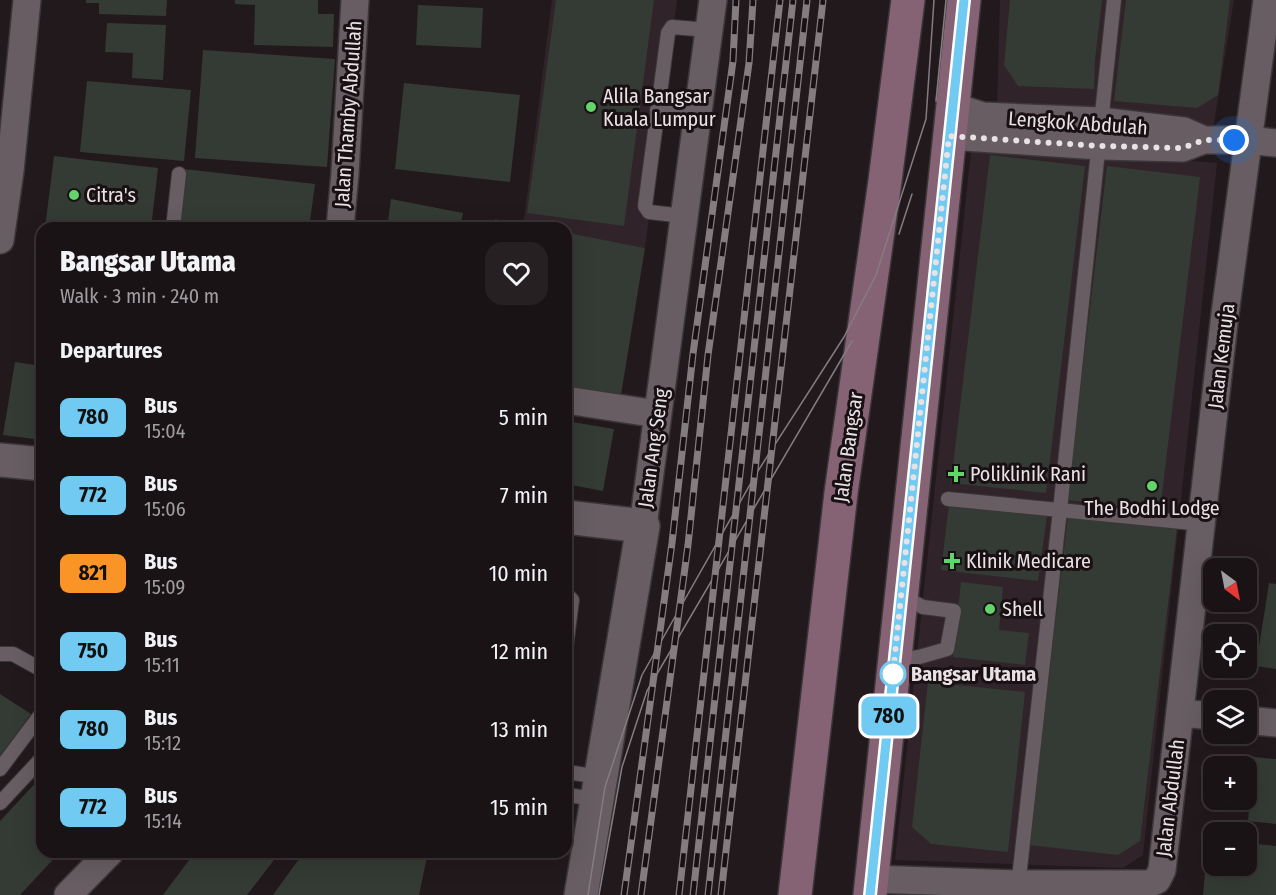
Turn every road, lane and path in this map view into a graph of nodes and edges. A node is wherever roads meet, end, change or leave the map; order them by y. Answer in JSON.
{"nodes":[{"id":1,"x":27,"y":0,"type":"edge"},
{"id":2,"x":355,"y":0,"type":"edge"},
{"id":3,"x":713,"y":0,"type":"edge"},
{"id":4,"x":908,"y":0,"type":"edge"},
{"id":5,"x":964,"y":0,"type":"edge"},
{"id":6,"x":1114,"y":0,"type":"edge"},
{"id":7,"x":1267,"y":0,"type":"edge"},
{"id":8,"x":708,"y":30,"type":"junction"},
{"id":9,"x":657,"y":110,"type":"junction"},
{"id":10,"x":699,"y":115,"type":"junction"},
{"id":11,"x":951,"y":121,"type":"junction"},
{"id":12,"x":1100,"y":134,"type":"junction"},
{"id":13,"x":1248,"y":140,"type":"junction"},
{"id":14,"x":1276,"y":143,"type":"edge"},
{"id":15,"x":179,"y":174,"type":"dead end"},
{"id":16,"x":684,"y":216,"type":"junction"},
{"id":17,"x":174,"y":222,"type":"edge"},
{"id":18,"x":341,"y":222,"type":"edge"},
{"id":19,"x":0,"y":240,"type":"edge"},
{"id":20,"x":572,"y":401,"type":"edge"},
{"id":21,"x":657,"y":414,"type":"junction"},
{"id":22,"x":0,"y":460,"type":"edge"},
{"id":23,"x":36,"y":463,"type":"edge"},
{"id":24,"x":948,"y":499,"type":"dead end"},
{"id":25,"x":1060,"y":510,"type":"junction"},
{"id":26,"x":572,"y":519,"type":"edge"},
{"id":27,"x":1202,"y":524,"type":"junction"},
{"id":28,"x":643,"y":525,"type":"junction"},
{"id":29,"x":901,"y":596,"type":"junction"},
{"id":30,"x":0,"y":654,"type":"edge"},
{"id":31,"x":894,"y":661,"type":"junction"},
{"id":32,"x":36,"y":667,"type":"edge"},
{"id":33,"x":1180,"y":713,"type":"junction"},
{"id":34,"x":1203,"y":715,"type":"edge"},
{"id":35,"x":36,"y":721,"type":"edge"},
{"id":36,"x":1257,"y":721,"type":"edge"},
{"id":37,"x":1276,"y":723,"type":"edge"},
{"id":38,"x":36,"y":764,"type":"edge"},
{"id":39,"x":0,"y":770,"type":"edge"},
{"id":40,"x":572,"y":777,"type":"edge"},
{"id":41,"x":588,"y":791,"type":"edge"},
{"id":42,"x":0,"y":803,"type":"edge"},
{"id":43,"x":104,"y":858,"type":"edge"},
{"id":44,"x":870,"y":887,"type":"edge"},
{"id":45,"x":1018,"y":889,"type":"edge"},
{"id":46,"x":68,"y":895,"type":"edge"},
{"id":47,"x":581,"y":895,"type":"edge"},
{"id":48,"x":795,"y":895,"type":"edge"}],
"edges":[{"from":1,"to":19,"type":"street"},
{"from":2,"to":18,"type":"street","name":"Jalan Thamby Abdullah"},
{"from":3,"to":8,"type":"street","name":"Jalan Ang Seng"},
{"from":4,"to":48,"type":"main road","name":"Jalan Bangsar"},
{"from":5,"to":11,"type":"main road"},
{"from":6,"to":12,"type":"lane"},
{"from":7,"to":13,"type":"street","name":"Jalan Kemuja"},
{"from":8,"to":9,"type":"lane"},
{"from":8,"to":10,"type":"street","name":"Jalan Ang Seng"},
{"from":9,"to":10,"type":"lane"},
{"from":9,"to":16,"type":"lane"},
{"from":10,"to":16,"type":"street","name":"Jalan Ang Seng"},
{"from":11,"to":12,"type":"street","name":"Lengkok Abdulah"},
{"from":11,"to":29,"type":"main road"},
{"from":12,"to":13,"type":"street","name":"Lengkok Abdulah"},
{"from":12,"to":25,"type":"lane"},
{"from":13,"to":14,"type":"street","name":"Lengkok Abdulah"},
{"from":13,"to":27,"type":"street","name":"Jalan Kemuja"},
{"from":15,"to":17,"type":"lane"},
{"from":16,"to":21,"type":"street","name":"Jalan Ang Seng"},
{"from":20,"to":21,"type":"street"},
{"from":21,"to":28,"type":"street","name":"Jalan Ang Seng"},
{"from":22,"to":23,"type":"street"},
{"from":24,"to":25,"type":"lane"},
{"from":25,"to":27,"type":"lane"},
{"from":25,"to":45,"type":"lane"},
{"from":26,"to":28,"type":"street"},
{"from":27,"to":33,"type":"street","name":"Jalan Kemuja"},
{"from":28,"to":41,"type":"street","name":"Jalan Ang Seng"},
{"from":29,"to":31,"type":"main road"},
{"from":29,"to":31,"type":"lane"},
{"from":30,"to":32,"type":"lane"},
{"from":31,"to":44,"type":"main road"},
{"from":33,"to":34,"type":"street","name":"Jalan Abdullah"},
{"from":33,"to":45,"type":"street","name":"Jalan Abdullah"},
{"from":35,"to":39,"type":"lane"},
{"from":36,"to":37,"type":"street"},
{"from":38,"to":42,"type":"lane"},
{"from":40,"to":41,"type":"lane"},
{"from":41,"to":47,"type":"street","name":"Jalan Ang Seng"},
{"from":43,"to":46,"type":"street"},
{"from":44,"to":45,"type":"street","name":"Jalan Abdullah"}]}
